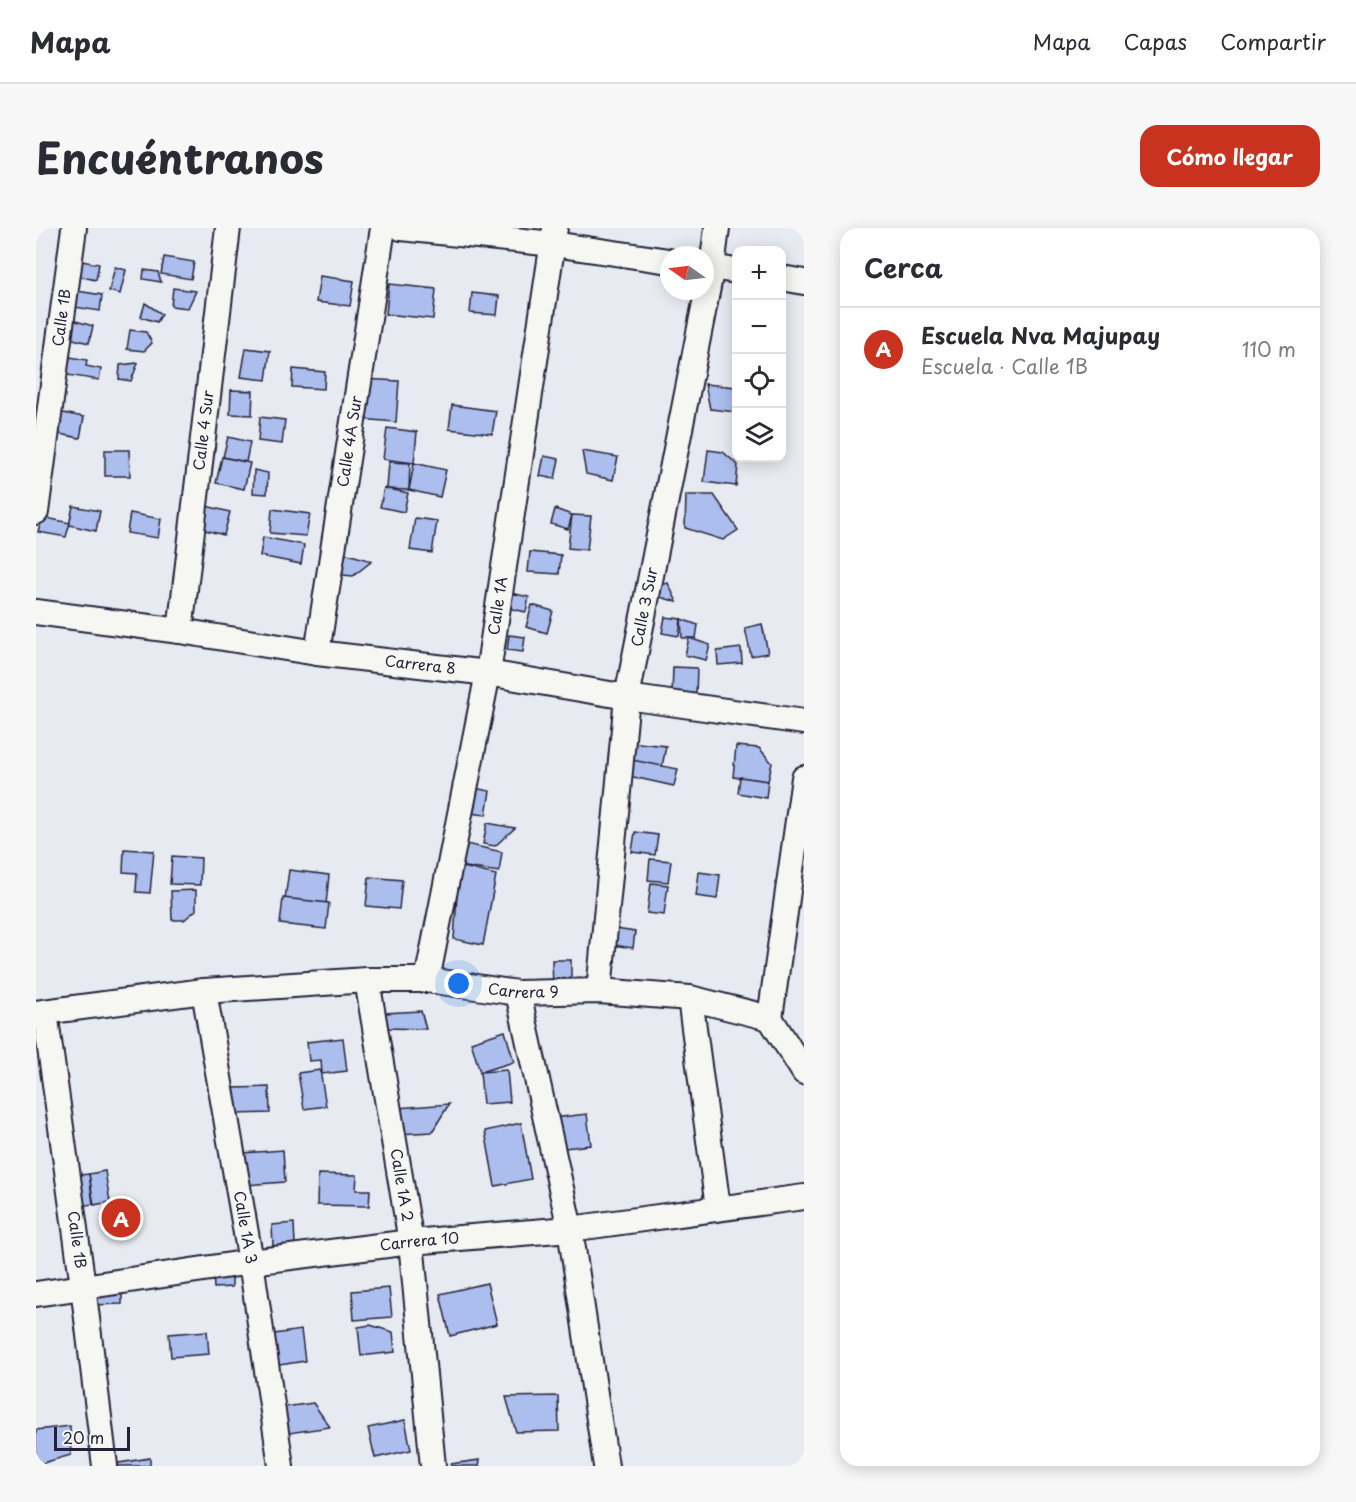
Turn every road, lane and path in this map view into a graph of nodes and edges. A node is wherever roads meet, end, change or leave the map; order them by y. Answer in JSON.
{"nodes":[{"id":1,"x":74,"y":228,"type":"edge"},
{"id":2,"x":228,"y":228,"type":"edge"},
{"id":3,"x":383,"y":228,"type":"edge"},
{"id":4,"x":401,"y":228,"type":"edge"},
{"id":5,"x":717,"y":228,"type":"edge"},
{"id":6,"x":554,"y":236,"type":"edge"},
{"id":7,"x":713,"y":246,"type":"edge"},
{"id":8,"x":660,"y":259,"type":"edge"},
{"id":9,"x":714,"y":268,"type":"edge"},
{"id":10,"x":732,"y":270,"type":"edge"},
{"id":11,"x":786,"y":279,"type":"edge"},
{"id":12,"x":804,"y":282,"type":"edge"},
{"id":13,"x":702,"y":300,"type":"edge"},
{"id":14,"x":36,"y":512,"type":"edge"},
{"id":15,"x":36,"y":612,"type":"edge"},
{"id":16,"x":180,"y":631,"type":"junction"},
{"id":17,"x":317,"y":653,"type":"junction"},
{"id":18,"x":488,"y":673,"type":"junction"},
{"id":19,"x":627,"y":697,"type":"junction"},
{"id":20,"x":804,"y":722,"type":"edge"},
{"id":21,"x":804,"y":778,"type":"edge"},
{"id":22,"x":367,"y":980,"type":"junction"},
{"id":23,"x":427,"y":980,"type":"junction"},
{"id":24,"x":204,"y":991,"type":"junction"},
{"id":25,"x":599,"y":991,"type":"junction"},
{"id":26,"x":518,"y":993,"type":"junction"},
{"id":27,"x":690,"y":998,"type":"junction"},
{"id":28,"x":40,"y":1012,"type":"edge"},
{"id":29,"x":770,"y":1018,"type":"junction"},
{"id":30,"x":804,"y":1072,"type":"edge"},
{"id":31,"x":804,"y":1197,"type":"edge"},
{"id":32,"x":718,"y":1208,"type":"junction"},
{"id":33,"x":570,"y":1229,"type":"junction"},
{"id":34,"x":411,"y":1242,"type":"junction"},
{"id":35,"x":251,"y":1262,"type":"junction"},
{"id":36,"x":82,"y":1286,"type":"junction"},
{"id":37,"x":36,"y":1294,"type":"edge"},
{"id":38,"x":105,"y":1466,"type":"edge"},
{"id":39,"x":280,"y":1466,"type":"edge"},
{"id":40,"x":433,"y":1466,"type":"edge"},
{"id":41,"x":606,"y":1466,"type":"edge"}],
"edges":[{"from":1,"to":14,"type":"street","name":"Calle 1B"},
{"from":2,"to":16,"type":"street","name":"Calle 4 Sur"},
{"from":3,"to":17,"type":"street","name":"Calle 4A Sur"},
{"from":4,"to":6,"type":"street"},
{"from":5,"to":7,"type":"street","name":"Calle 3 Sur"},
{"from":6,"to":8,"type":"street"},
{"from":6,"to":18,"type":"street","name":"Calle 1A"},
{"from":9,"to":10,"type":"street"},
{"from":11,"to":12,"type":"street"},
{"from":13,"to":19,"type":"street","name":"Calle 3 Sur"},
{"from":15,"to":16,"type":"street","name":"Carrera 8"},
{"from":16,"to":17,"type":"street","name":"Carrera 8"},
{"from":17,"to":18,"type":"street","name":"Carrera 8"},
{"from":18,"to":19,"type":"street","name":"Carrera 8"},
{"from":18,"to":23,"type":"street","name":"Calle 1A"},
{"from":19,"to":20,"type":"street","name":"Carrera 8"},
{"from":19,"to":25,"type":"street","name":"Calle 3 Sur"},
{"from":21,"to":29,"type":"street"},
{"from":22,"to":23,"type":"street","name":"Carrera 9"},
{"from":22,"to":24,"type":"street","name":"Carrera 9"},
{"from":22,"to":34,"type":"street","name":"Calle 1A 2"},
{"from":23,"to":26,"type":"street","name":"Carrera 9"},
{"from":24,"to":28,"type":"street","name":"Carrera 9"},
{"from":24,"to":35,"type":"street","name":"Calle 1A 3"},
{"from":25,"to":26,"type":"street","name":"Carrera 9"},
{"from":25,"to":27,"type":"street","name":"Carrera 9"},
{"from":26,"to":33,"type":"street"},
{"from":27,"to":29,"type":"street","name":"Carrera 9"},
{"from":27,"to":32,"type":"street"},
{"from":28,"to":36,"type":"street","name":"Calle 1B"},
{"from":29,"to":30,"type":"street"},
{"from":31,"to":32,"type":"street","name":"Carrera 10"},
{"from":32,"to":33,"type":"street","name":"Carrera 10"},
{"from":33,"to":34,"type":"street","name":"Carrera 10"},
{"from":33,"to":41,"type":"street"},
{"from":34,"to":35,"type":"street","name":"Carrera 10"},
{"from":34,"to":40,"type":"street","name":"Calle 1A 2"},
{"from":35,"to":36,"type":"street","name":"Carrera 10"},
{"from":35,"to":39,"type":"street","name":"Calle 1A 3"},
{"from":36,"to":37,"type":"street","name":"Carrera 10"},
{"from":36,"to":38,"type":"street","name":"Calle 1B"}]}
